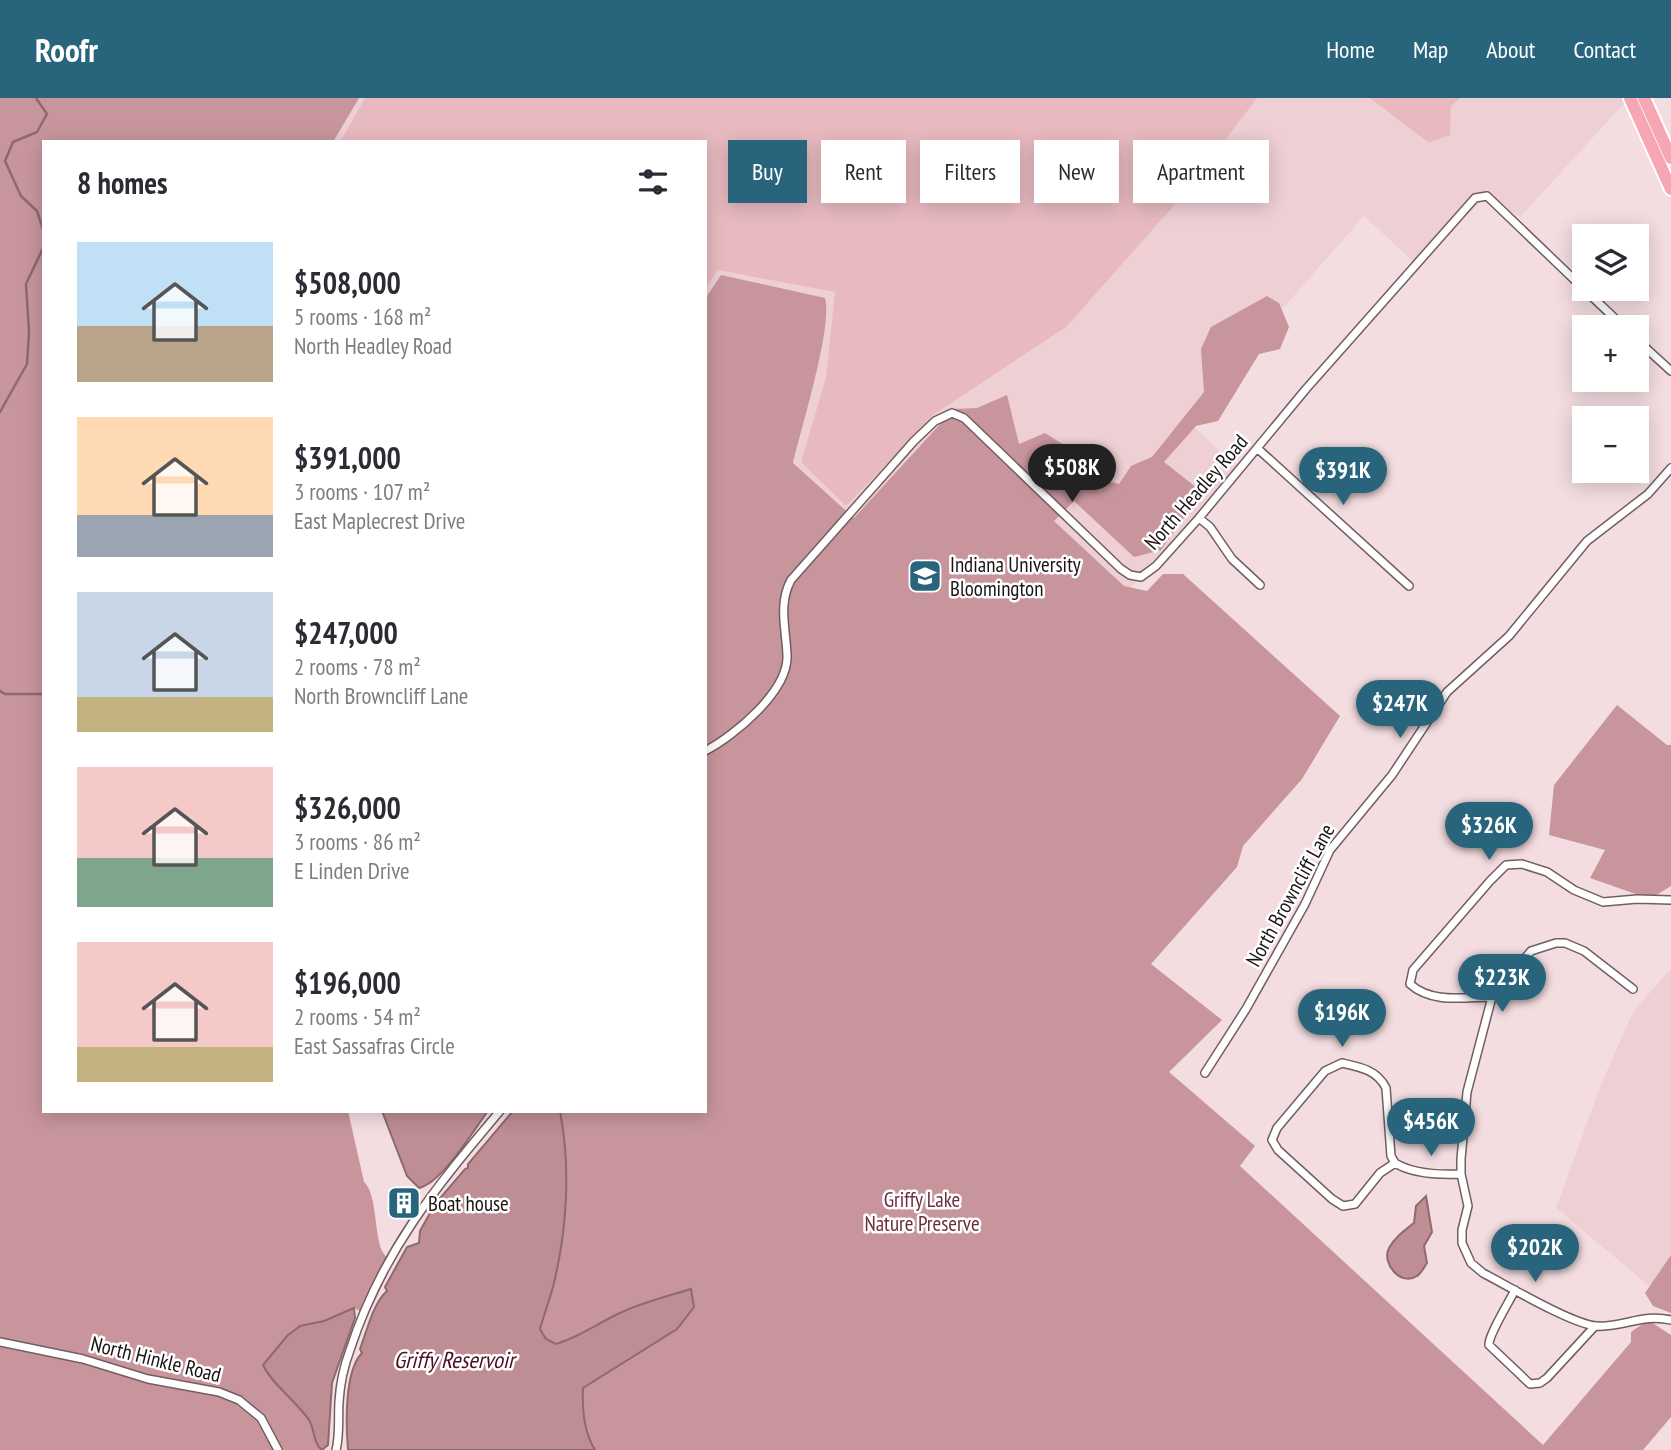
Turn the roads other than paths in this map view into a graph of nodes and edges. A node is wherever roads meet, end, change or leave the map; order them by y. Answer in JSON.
{"nodes":[{"id":1,"x":1630,"y":98,"type":"edge"},
{"id":2,"x":1644,"y":98,"type":"edge"},
{"id":3,"x":1671,"y":159,"type":"edge"},
{"id":4,"x":1671,"y":189,"type":"edge"},
{"id":5,"x":1572,"y":277,"type":"edge"},
{"id":6,"x":1597,"y":301,"type":"edge"},
{"id":7,"x":1611,"y":315,"type":"edge"},
{"id":8,"x":1649,"y":351,"type":"edge"},
{"id":9,"x":1671,"y":371,"type":"edge"},
{"id":10,"x":1257,"y":448,"type":"junction"},
{"id":11,"x":1671,"y":468,"type":"edge"},
{"id":12,"x":1199,"y":518,"type":"junction"},
{"id":13,"x":1261,"y":585,"type":"dead end"},
{"id":14,"x":1409,"y":586,"type":"dead end"},
{"id":15,"x":707,"y":750,"type":"edge"},
{"id":16,"x":1671,"y":900,"type":"edge"},
{"id":17,"x":1633,"y":989,"type":"dead end"},
{"id":18,"x":1492,"y":997,"type":"junction"},
{"id":19,"x":1205,"y":1073,"type":"dead end"},
{"id":20,"x":498,"y":1113,"type":"edge"},
{"id":21,"x":1395,"y":1163,"type":"junction"},
{"id":22,"x":1461,"y":1174,"type":"junction"},
{"id":23,"x":1515,"y":1290,"type":"junction"},
{"id":24,"x":1671,"y":1320,"type":"edge"},
{"id":25,"x":1595,"y":1326,"type":"junction"},
{"id":26,"x":0,"y":1342,"type":"edge"},
{"id":27,"x":278,"y":1450,"type":"edge"},
{"id":28,"x":336,"y":1450,"type":"edge"}],
"edges":[{"from":1,"to":4,"type":"highway"},
{"from":2,"to":3,"type":"highway"},
{"from":5,"to":10,"type":"street","name":"North Headley Road"},
{"from":6,"to":7,"type":"street"},
{"from":8,"to":9,"type":"street"},
{"from":10,"to":12,"type":"street","name":"North Headley Road"},
{"from":10,"to":14,"type":"street"},
{"from":11,"to":19,"type":"street","name":"North Browncliff Lane"},
{"from":12,"to":13,"type":"street"},
{"from":12,"to":15,"type":"street","name":"North Headley Road"},
{"from":16,"to":18,"type":"street"},
{"from":17,"to":18,"type":"street"},
{"from":18,"to":22,"type":"street"},
{"from":20,"to":28,"type":"street"},
{"from":21,"to":21,"type":"street"},
{"from":21,"to":22,"type":"street"},
{"from":22,"to":23,"type":"street"},
{"from":23,"to":25,"type":"street"},
{"from":23,"to":25,"type":"street"},
{"from":24,"to":25,"type":"street"},
{"from":26,"to":27,"type":"street","name":"North Hinkle Road"}]}
